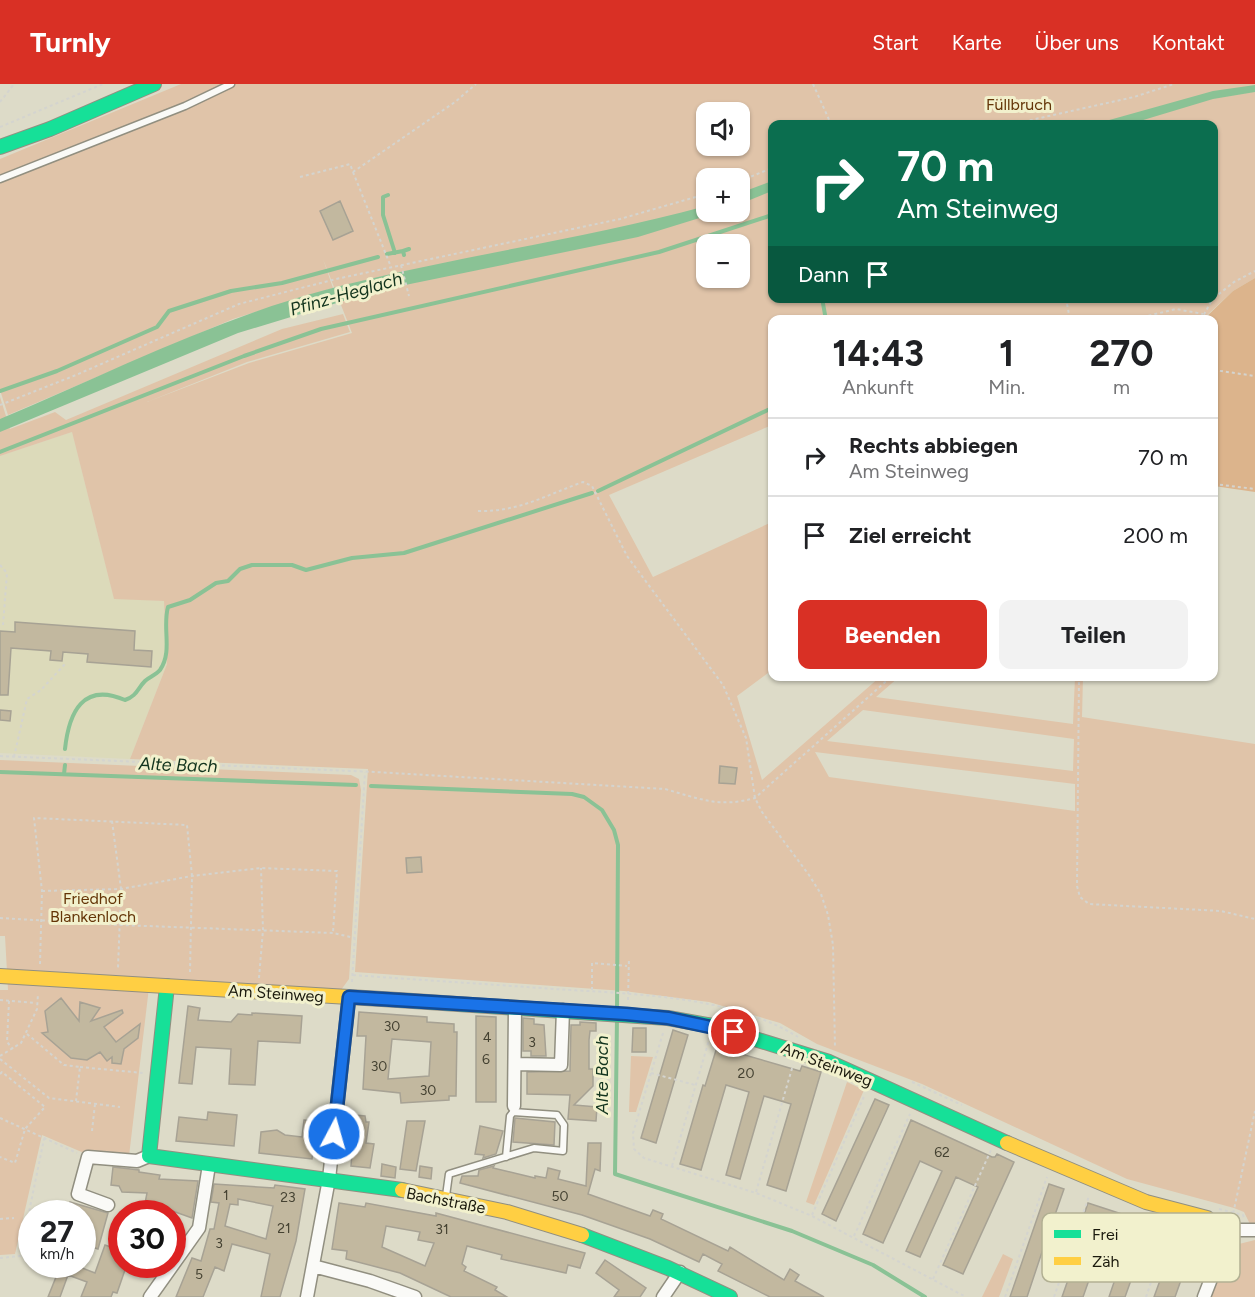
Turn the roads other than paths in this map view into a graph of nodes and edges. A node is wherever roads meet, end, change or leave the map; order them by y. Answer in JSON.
{"nodes":[{"id":1,"x":154,"y":84,"type":"edge"},
{"id":2,"x":231,"y":84,"type":"edge"},
{"id":3,"x":0,"y":147,"type":"edge"},
{"id":4,"x":0,"y":179,"type":"edge"},
{"id":5,"x":0,"y":976,"type":"edge"},
{"id":6,"x":167,"y":986,"type":"junction"},
{"id":7,"x":349,"y":997,"type":"junction"},
{"id":8,"x":515,"y":1008,"type":"junction"},
{"id":9,"x":564,"y":1010,"type":"junction"},
{"id":10,"x":516,"y":1064,"type":"junction"},
{"id":11,"x":514,"y":1109,"type":"junction"},
{"id":12,"x":149,"y":1156,"type":"junction"},
{"id":13,"x":506,"y":1157,"type":"junction"},
{"id":14,"x":209,"y":1165,"type":"junction"},
{"id":15,"x":328,"y":1179,"type":"junction"},
{"id":16,"x":446,"y":1199,"type":"junction"},
{"id":17,"x":108,"y":1205,"type":"dead end"},
{"id":18,"x":1186,"y":1213,"type":"edge"},
{"id":19,"x":313,"y":1266,"type":"junction"},
{"id":20,"x":680,"y":1272,"type":"junction"},
{"id":21,"x":1210,"y":1282,"type":"edge"},
{"id":22,"x":150,"y":1297,"type":"edge"},
{"id":23,"x":307,"y":1297,"type":"edge"},
{"id":24,"x":415,"y":1297,"type":"edge"},
{"id":25,"x":663,"y":1297,"type":"edge"},
{"id":26,"x":730,"y":1297,"type":"edge"},
{"id":27,"x":1204,"y":1297,"type":"edge"}],
"edges":[{"from":1,"to":3,"type":"street"},
{"from":2,"to":4,"type":"lane"},
{"from":5,"to":6,"type":"street","name":"Am Steinweg"},
{"from":6,"to":7,"type":"street","name":"Am Steinweg"},
{"from":6,"to":12,"type":"street"},
{"from":7,"to":8,"type":"street","name":"Am Steinweg"},
{"from":7,"to":15,"type":"street"},
{"from":8,"to":9,"type":"street","name":"Am Steinweg"},
{"from":8,"to":10,"type":"street"},
{"from":9,"to":10,"type":"street"},
{"from":9,"to":18,"type":"street","name":"Am Steinweg"},
{"from":10,"to":11,"type":"street"},
{"from":11,"to":13,"type":"lane"},
{"from":11,"to":13,"type":"lane"},
{"from":12,"to":14,"type":"street","name":"Bachstraße"},
{"from":12,"to":17,"type":"street","name":"Bachstraße"},
{"from":13,"to":16,"type":"lane"},
{"from":14,"to":15,"type":"street","name":"Bachstraße"},
{"from":14,"to":22,"type":"street"},
{"from":15,"to":16,"type":"street","name":"Bachstraße"},
{"from":15,"to":19,"type":"street"},
{"from":16,"to":20,"type":"street","name":"Bachstraße"},
{"from":19,"to":23,"type":"street"},
{"from":19,"to":24,"type":"street"},
{"from":20,"to":25,"type":"street"},
{"from":20,"to":26,"type":"street","name":"Bachstraße"},
{"from":21,"to":27,"type":"street"}]}
